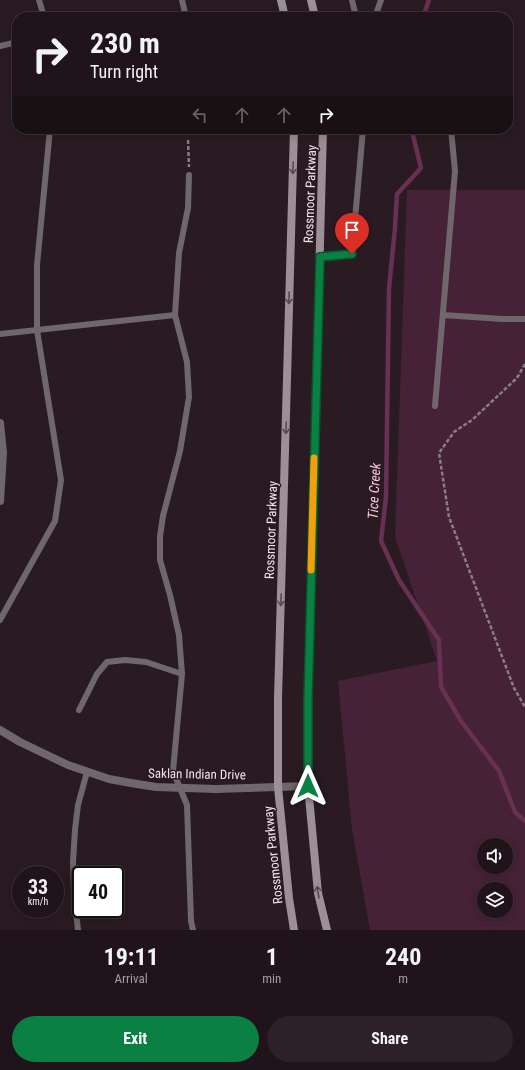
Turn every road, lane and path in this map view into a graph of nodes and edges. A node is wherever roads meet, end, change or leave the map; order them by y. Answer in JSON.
{"nodes":[{"id":1,"x":39,"y":0,"type":"edge"},
{"id":2,"x":182,"y":0,"type":"edge"},
{"id":3,"x":281,"y":0,"type":"edge"},
{"id":4,"x":311,"y":0,"type":"edge"},
{"id":5,"x":352,"y":0,"type":"edge"},
{"id":6,"x":380,"y":0,"type":"edge"},
{"id":7,"x":43,"y":12,"type":"edge"},
{"id":8,"x":185,"y":12,"type":"edge"},
{"id":9,"x":284,"y":12,"type":"edge"},
{"id":10,"x":315,"y":12,"type":"edge"},
{"id":11,"x":355,"y":12,"type":"edge"},
{"id":12,"x":376,"y":12,"type":"edge"},
{"id":13,"x":12,"y":43,"type":"edge"},
{"id":14,"x":0,"y":46,"type":"edge"},
{"id":15,"x":50,"y":134,"type":"edge"},
{"id":16,"x":188,"y":134,"type":"edge"},
{"id":17,"x":294,"y":134,"type":"edge"},
{"id":18,"x":323,"y":134,"type":"edge"},
{"id":19,"x":363,"y":134,"type":"edge"},
{"id":20,"x":451,"y":134,"type":"edge"},
{"id":21,"x":189,"y":175,"type":"joint"},
{"id":22,"x":320,"y":257,"type":"junction"},
{"id":23,"x":442,"y":314,"type":"junction"},
{"id":24,"x":175,"y":315,"type":"junction"},
{"id":25,"x":525,"y":320,"type":"edge"},
{"id":26,"x":37,"y":330,"type":"junction"},
{"id":27,"x":0,"y":334,"type":"edge"},
{"id":28,"x":525,"y":364,"type":"edge"},
{"id":29,"x":435,"y":406,"type":"dead end"},
{"id":30,"x":0,"y":423,"type":"edge"},
{"id":31,"x":0,"y":501,"type":"edge"},
{"id":32,"x":0,"y":620,"type":"edge"},
{"id":33,"x":182,"y":674,"type":"junction"},
{"id":34,"x":525,"y":707,"type":"edge"},
{"id":35,"x":79,"y":710,"type":"dead end"},
{"id":36,"x":0,"y":730,"type":"edge"},
{"id":37,"x":87,"y":772,"type":"junction"},
{"id":38,"x":308,"y":786,"type":"junction"},
{"id":39,"x":278,"y":787,"type":"junction"},
{"id":40,"x":180,"y":788,"type":"junction"},
{"id":41,"x":78,"y":930,"type":"edge"},
{"id":42,"x":193,"y":930,"type":"edge"},
{"id":43,"x":294,"y":930,"type":"edge"},
{"id":44,"x":327,"y":930,"type":"edge"}],
"edges":[{"from":1,"to":7,"type":"lane"},
{"from":2,"to":8,"type":"lane"},
{"from":3,"to":9,"type":"street"},
{"from":4,"to":10,"type":"street"},
{"from":5,"to":11,"type":"lane"},
{"from":6,"to":12,"type":"lane"},
{"from":13,"to":14,"type":"lane"},
{"from":15,"to":26,"type":"lane"},
{"from":16,"to":21,"type":"path"},
{"from":17,"to":39,"type":"street","name":"Rossmoor Parkway","one_way":true},
{"from":18,"to":22,"type":"street","name":"Rossmoor Parkway"},
{"from":19,"to":22,"type":"lane"},
{"from":20,"to":23,"type":"lane"},
{"from":21,"to":24,"type":"lane"},
{"from":22,"to":38,"type":"street","name":"Rossmoor Parkway"},
{"from":23,"to":25,"type":"lane"},
{"from":23,"to":29,"type":"lane"},
{"from":24,"to":26,"type":"lane"},
{"from":24,"to":33,"type":"lane"},
{"from":26,"to":27,"type":"lane"},
{"from":26,"to":32,"type":"lane"},
{"from":28,"to":34,"type":"path"},
{"from":30,"to":31,"type":"street"},
{"from":33,"to":35,"type":"lane"},
{"from":33,"to":40,"type":"lane"},
{"from":36,"to":37,"type":"street","name":"Saklan Indian Drive"},
{"from":37,"to":40,"type":"street","name":"Saklan Indian Drive"},
{"from":37,"to":41,"type":"lane"},
{"from":38,"to":39,"type":"street","name":"Saklan Indian Drive"},
{"from":44,"to":38,"type":"street","name":"Rossmoor Parkway","one_way":true},
{"from":39,"to":40,"type":"street","name":"Saklan Indian Drive"},
{"from":39,"to":43,"type":"street","name":"Rossmoor Parkway"},
{"from":40,"to":42,"type":"lane"}]}
